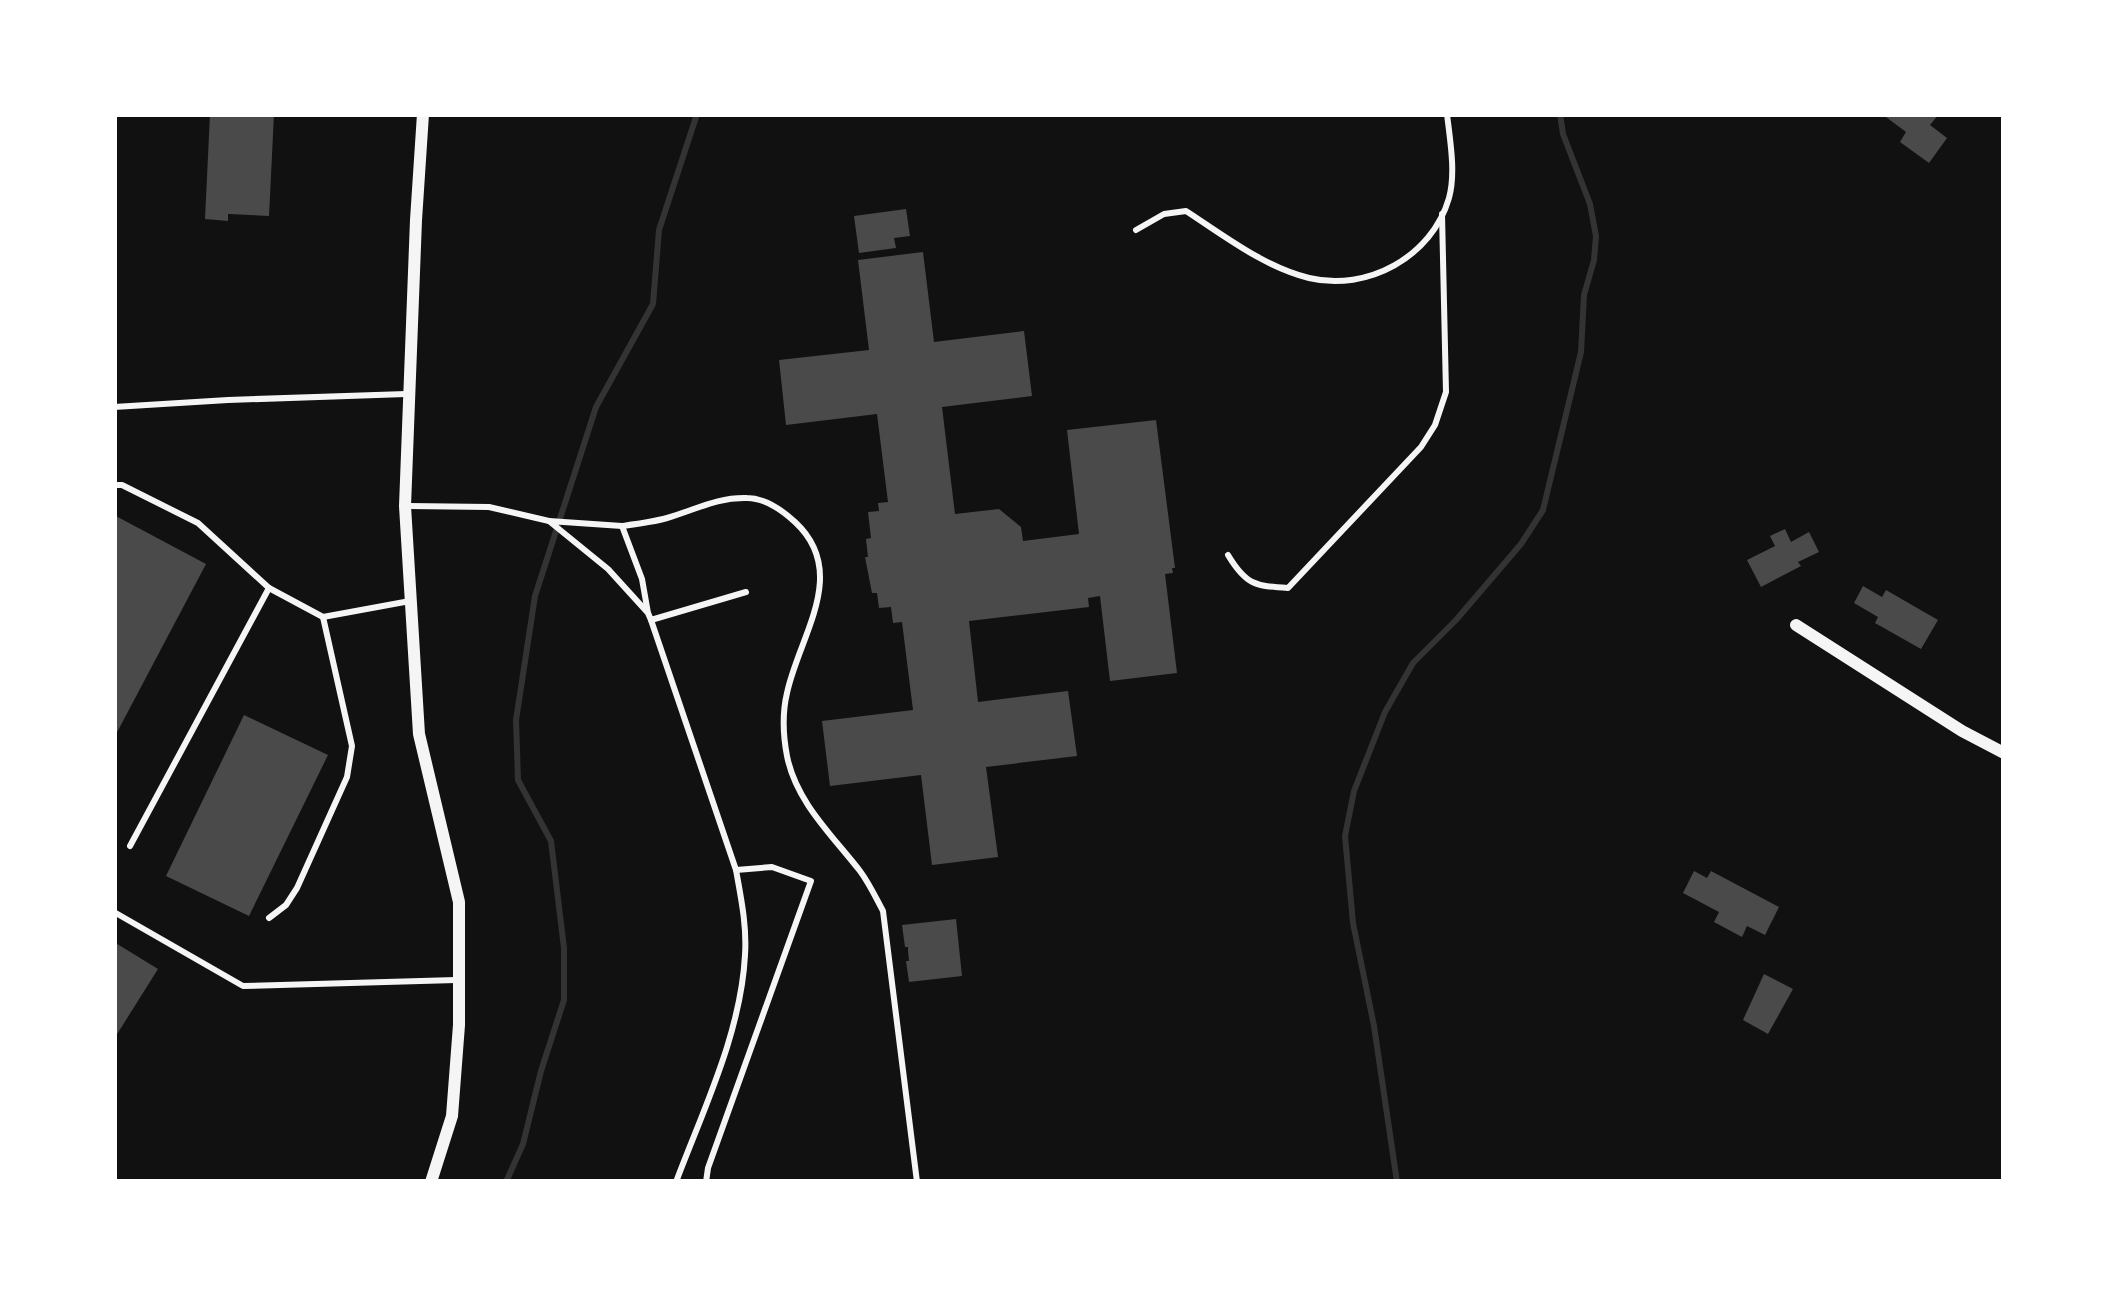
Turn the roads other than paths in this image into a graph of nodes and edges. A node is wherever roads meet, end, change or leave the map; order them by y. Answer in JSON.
{"nodes":[{"id":1,"x":423,"y":114,"type":"edge"},
{"id":2,"x":1447,"y":114,"type":"edge"},
{"id":3,"x":1442,"y":214,"type":"junction"},
{"id":4,"x":1136,"y":230,"type":"dead end"},
{"id":5,"x":410,"y":394,"type":"junction"},
{"id":6,"x":116,"y":409,"type":"edge"},
{"id":7,"x":114,"y":485,"type":"edge"},
{"id":8,"x":405,"y":506,"type":"junction"},
{"id":9,"x":549,"y":521,"type":"junction"},
{"id":10,"x":622,"y":526,"type":"junction"},
{"id":11,"x":1228,"y":555,"type":"dead end"},
{"id":12,"x":269,"y":588,"type":"junction"},
{"id":13,"x":746,"y":592,"type":"dead end"},
{"id":14,"x":410,"y":601,"type":"junction"},
{"id":15,"x":323,"y":616,"type":"junction"},
{"id":16,"x":650,"y":617,"type":"junction"},
{"id":17,"x":1796,"y":625,"type":"dead end"},
{"id":18,"x":2004,"y":753,"type":"edge"},
{"id":19,"x":130,"y":846,"type":"dead end"},
{"id":20,"x":736,"y":870,"type":"junction"},
{"id":21,"x":114,"y":912,"type":"edge"},
{"id":22,"x":269,"y":918,"type":"dead end"},
{"id":23,"x":459,"y":980,"type":"junction"},
{"id":24,"x":431,"y":1182,"type":"edge"},
{"id":25,"x":676,"y":1182,"type":"edge"},
{"id":26,"x":706,"y":1182,"type":"edge"},
{"id":27,"x":917,"y":1182,"type":"edge"}],
"edges":[{"from":1,"to":5,"type":"street"},
{"from":2,"to":3,"type":"lane"},
{"from":3,"to":4,"type":"lane"},
{"from":3,"to":11,"type":"lane"},
{"from":5,"to":6,"type":"lane"},
{"from":5,"to":8,"type":"street"},
{"from":7,"to":12,"type":"lane"},
{"from":8,"to":9,"type":"lane"},
{"from":8,"to":14,"type":"street"},
{"from":9,"to":10,"type":"lane"},
{"from":9,"to":16,"type":"lane"},
{"from":10,"to":16,"type":"lane"},
{"from":10,"to":27,"type":"lane"},
{"from":12,"to":15,"type":"lane"},
{"from":12,"to":19,"type":"lane"},
{"from":13,"to":16,"type":"lane"},
{"from":14,"to":15,"type":"lane"},
{"from":14,"to":23,"type":"street"},
{"from":15,"to":22,"type":"lane"},
{"from":16,"to":20,"type":"lane"},
{"from":17,"to":18,"type":"street"},
{"from":20,"to":25,"type":"lane"},
{"from":20,"to":26,"type":"lane"},
{"from":21,"to":23,"type":"lane"},
{"from":23,"to":24,"type":"street"}]}
